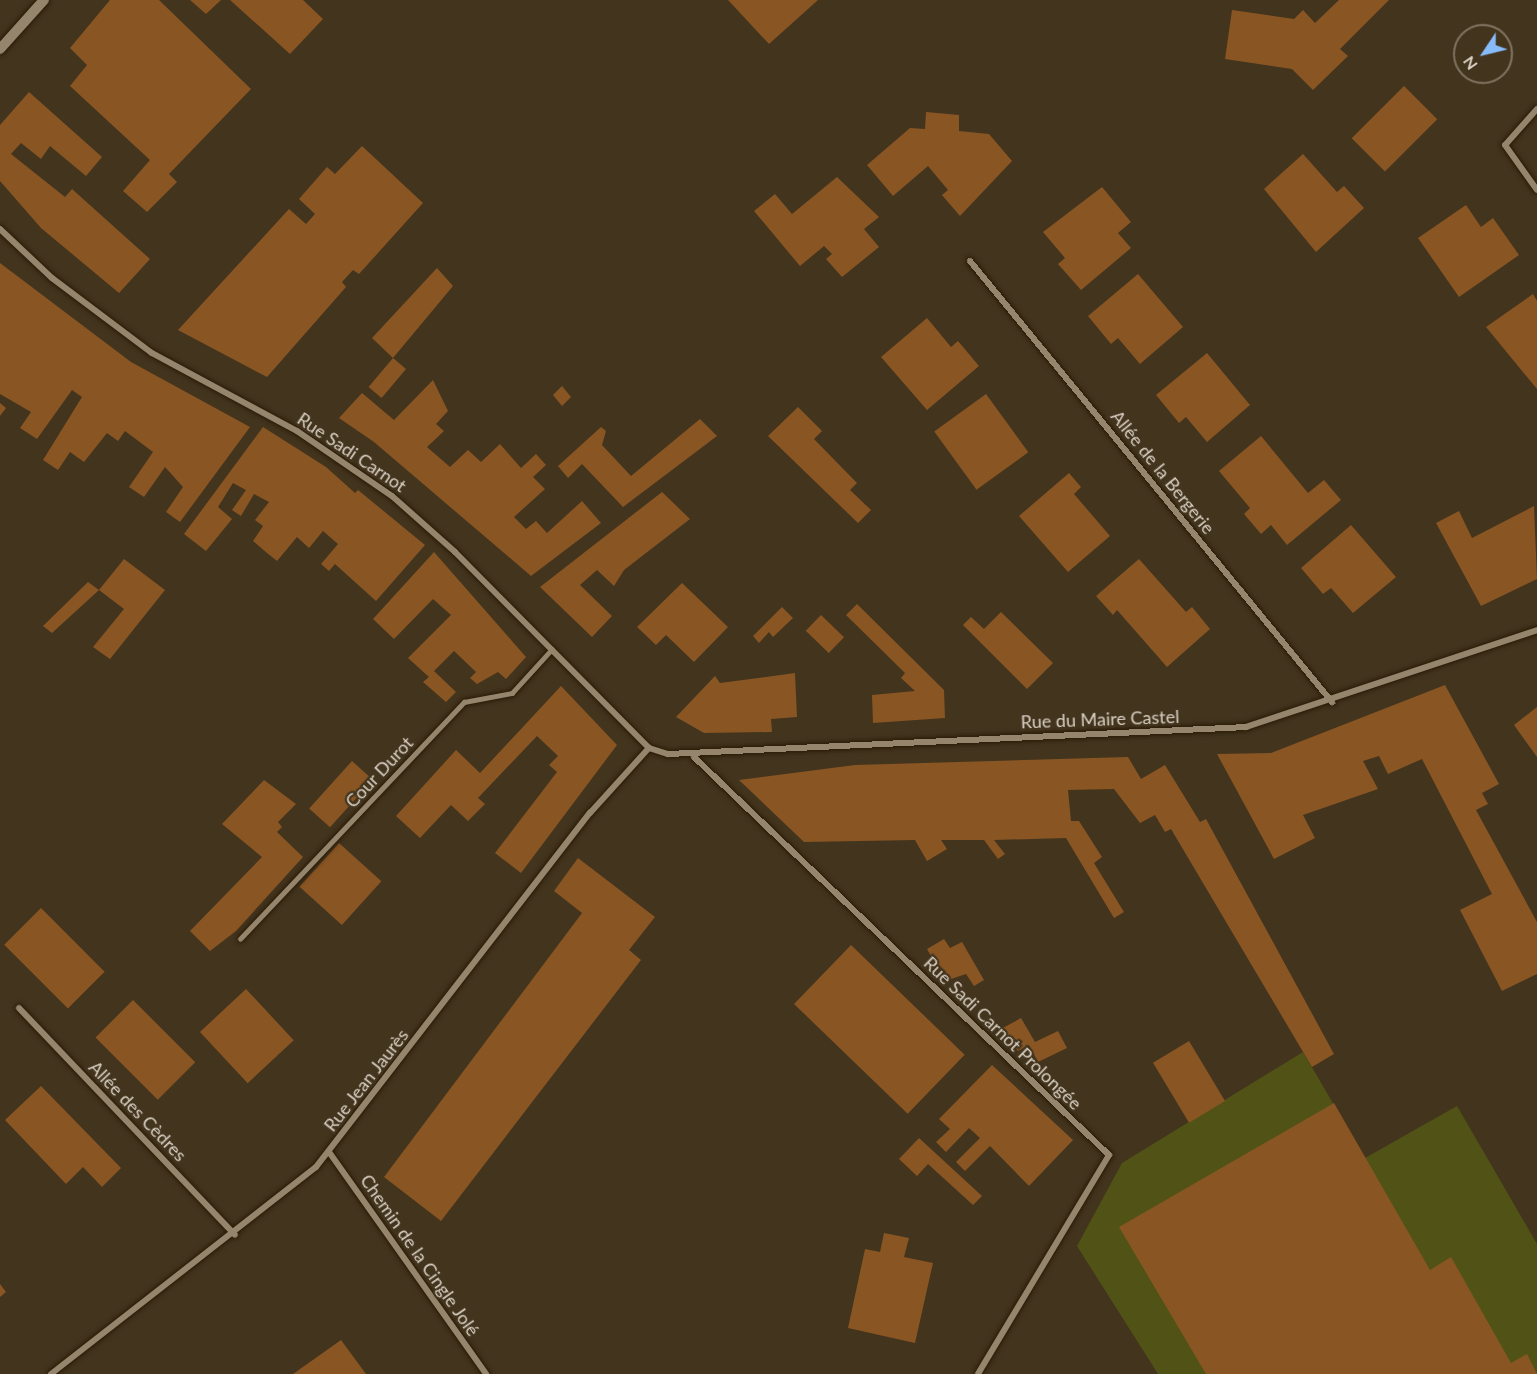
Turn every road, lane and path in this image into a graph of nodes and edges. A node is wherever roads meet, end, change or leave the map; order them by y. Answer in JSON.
{"nodes":[{"id":1,"x":44,"y":0,"type":"edge"},
{"id":2,"x":0,"y":49,"type":"edge"},
{"id":3,"x":1537,"y":109,"type":"edge"},
{"id":4,"x":1537,"y":190,"type":"edge"},
{"id":5,"x":0,"y":229,"type":"edge"},
{"id":6,"x":970,"y":261,"type":"dead end"},
{"id":7,"x":1537,"y":630,"type":"edge"},
{"id":8,"x":552,"y":650,"type":"junction"},
{"id":9,"x":1332,"y":702,"type":"junction"},
{"id":10,"x":649,"y":748,"type":"junction"},
{"id":11,"x":694,"y":756,"type":"junction"},
{"id":12,"x":240,"y":939,"type":"dead end"},
{"id":13,"x":19,"y":1008,"type":"dead end"},
{"id":14,"x":329,"y":1152,"type":"junction"},
{"id":15,"x":235,"y":1235,"type":"junction"},
{"id":16,"x":51,"y":1374,"type":"edge"},
{"id":17,"x":486,"y":1374,"type":"edge"},
{"id":18,"x":978,"y":1374,"type":"edge"}],
"edges":[{"from":1,"to":2,"type":"street"},
{"from":3,"to":4,"type":"street"},
{"from":5,"to":8,"type":"street","name":"Rue Sadi Carnot"},
{"from":6,"to":9,"type":"street","name":"Allée de la Bergerie"},
{"from":7,"to":9,"type":"street","name":"Rue du Maire Castel"},
{"from":8,"to":10,"type":"street","name":"Rue Sadi Carnot"},
{"from":8,"to":12,"type":"lane","name":"Cour Durot"},
{"from":9,"to":11,"type":"street","name":"Rue du Maire Castel"},
{"from":10,"to":11,"type":"street","name":"Rue du Maire Castel"},
{"from":10,"to":14,"type":"street","name":"Rue Jean Jaurès"},
{"from":11,"to":18,"type":"street","name":"Rue Sadi Carnot Prolongée"},
{"from":13,"to":15,"type":"street","name":"Allée des Cèdres"},
{"from":14,"to":15,"type":"street","name":"Rue Jean Jaurès"},
{"from":14,"to":17,"type":"street","name":"Chemin de la Cingle Jolé"},
{"from":15,"to":16,"type":"street","name":"Rue Jean Jaurès"}]}
